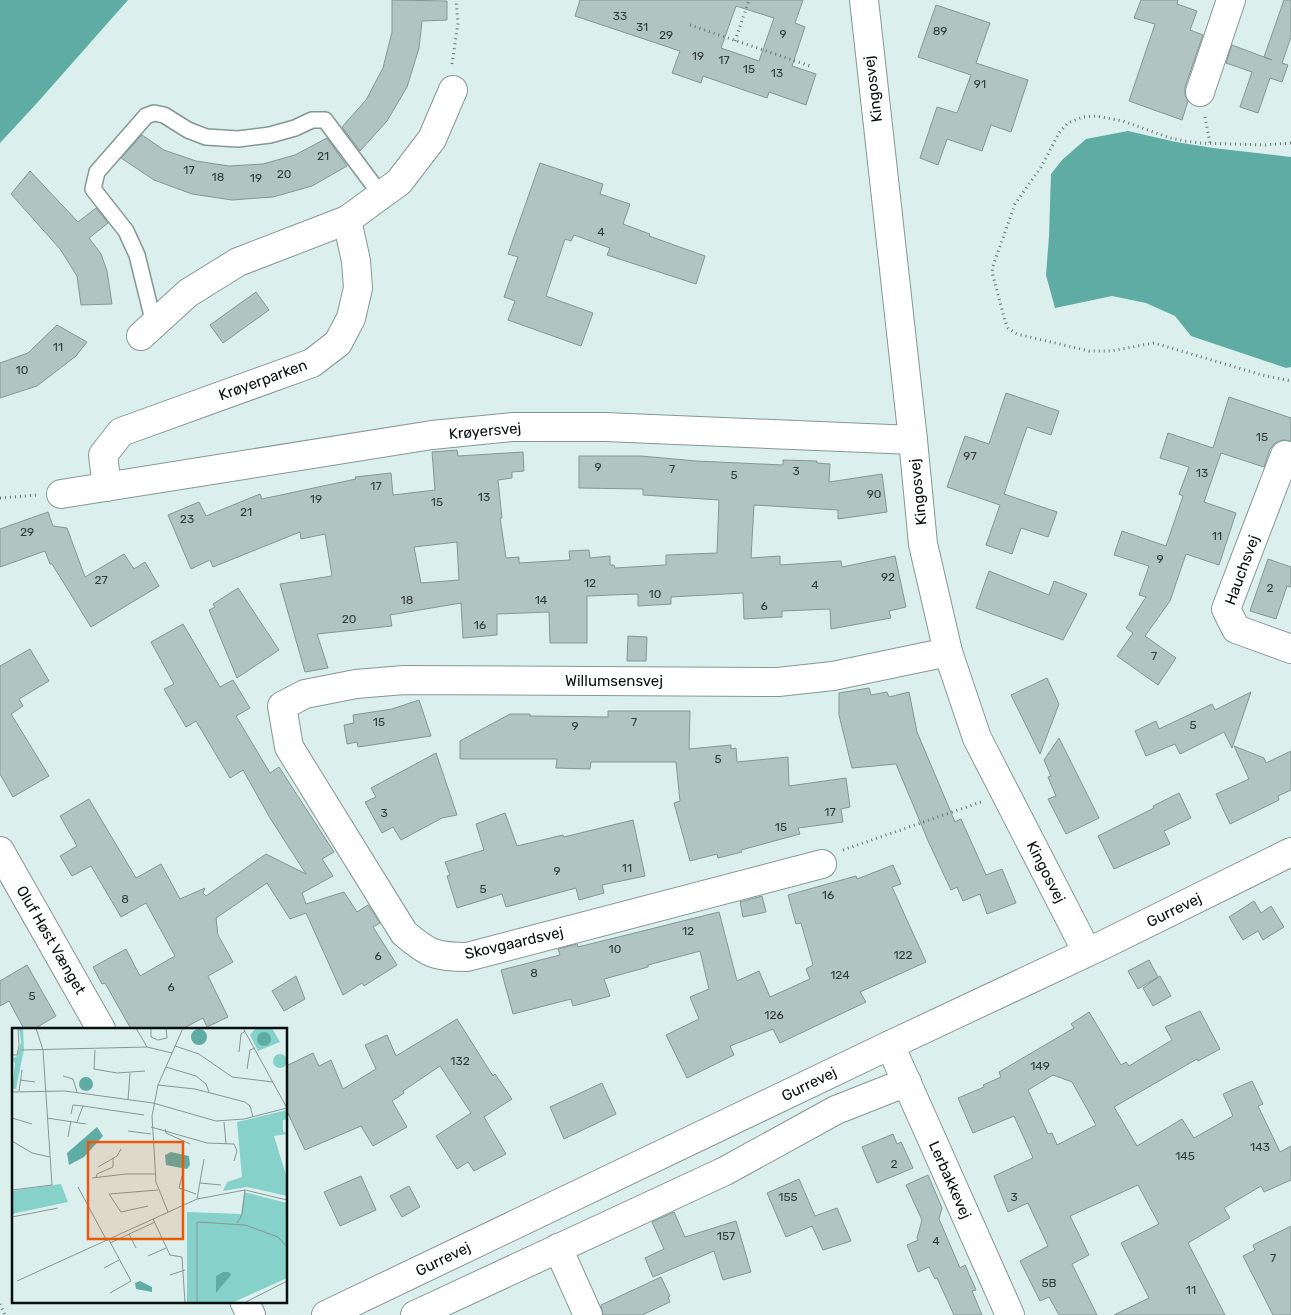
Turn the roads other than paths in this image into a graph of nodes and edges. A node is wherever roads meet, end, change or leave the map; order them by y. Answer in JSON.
{"nodes":[{"id":1,"x":864,"y":0,"type":"edge"},
{"id":2,"x":1232,"y":0,"type":"edge"},
{"id":3,"x":454,"y":90,"type":"road end"},
{"id":4,"x":1200,"y":92,"type":"dead end"},
{"id":5,"x":381,"y":195,"type":"junction"},
{"id":6,"x":347,"y":220,"type":"junction"},
{"id":7,"x":147,"y":330,"type":"joint"},
{"id":8,"x":913,"y":440,"type":"junction"},
{"id":9,"x":1285,"y":455,"type":"dead end"},
{"id":10,"x":107,"y":487,"type":"junction"},
{"id":11,"x":61,"y":494,"type":"road end"},
{"id":12,"x":1291,"y":649,"type":"edge"},
{"id":13,"x":948,"y":652,"type":"junction"},
{"id":14,"x":282,"y":706,"type":"joint"},
{"id":15,"x":0,"y":851,"type":"edge"},
{"id":16,"x":1291,"y":852,"type":"edge"},
{"id":17,"x":822,"y":864,"type":"road end"},
{"id":18,"x":1087,"y":952,"type":"junction"},
{"id":19,"x":101,"y":1028,"type":"edge"},
{"id":20,"x":890,"y":1044,"type":"junction"},
{"id":21,"x":907,"y":1082,"type":"junction"},
{"id":22,"x":558,"y":1248,"type":"junction"},
{"id":23,"x":244,"y":1302,"type":"edge"},
{"id":24,"x":251,"y":1315,"type":"edge"},
{"id":25,"x":326,"y":1315,"type":"edge"},
{"id":26,"x":414,"y":1315,"type":"edge"},
{"id":27,"x":588,"y":1315,"type":"edge"},
{"id":28,"x":1010,"y":1315,"type":"edge"}],
"edges":[{"from":1,"to":8,"type":"street","name":"Kingosvej"},
{"from":2,"to":4,"type":"street"},
{"from":3,"to":5,"type":"street"},
{"from":5,"to":6,"type":"street"},
{"from":5,"to":7,"type":"lane"},
{"from":6,"to":7,"type":"street"},
{"from":6,"to":10,"type":"street","name":"Krøyerparken"},
{"from":8,"to":10,"type":"street","name":"Krøyersvej"},
{"from":8,"to":13,"type":"street","name":"Kingosvej"},
{"from":9,"to":12,"type":"street","name":"Hauchsvej"},
{"from":10,"to":11,"type":"street","name":"Krøyersvej"},
{"from":13,"to":14,"type":"street","name":"Willumsensvej"},
{"from":13,"to":18,"type":"street","name":"Kingosvej"},
{"from":14,"to":17,"type":"street","name":"Skovgaardsvej"},
{"from":15,"to":19,"type":"street","name":"Oluf Høst Vænget"},
{"from":16,"to":18,"type":"street","name":"Gurrevej"},
{"from":18,"to":20,"type":"street","name":"Gurrevej"},
{"from":20,"to":21,"type":"street","name":"Lerbakkevej"},
{"from":20,"to":25,"type":"street","name":"Gurrevej"},
{"from":21,"to":22,"type":"street"},
{"from":21,"to":28,"type":"street","name":"Lerbakkevej"},
{"from":22,"to":26,"type":"street"},
{"from":22,"to":27,"type":"street"},
{"from":23,"to":24,"type":"street"}]}
